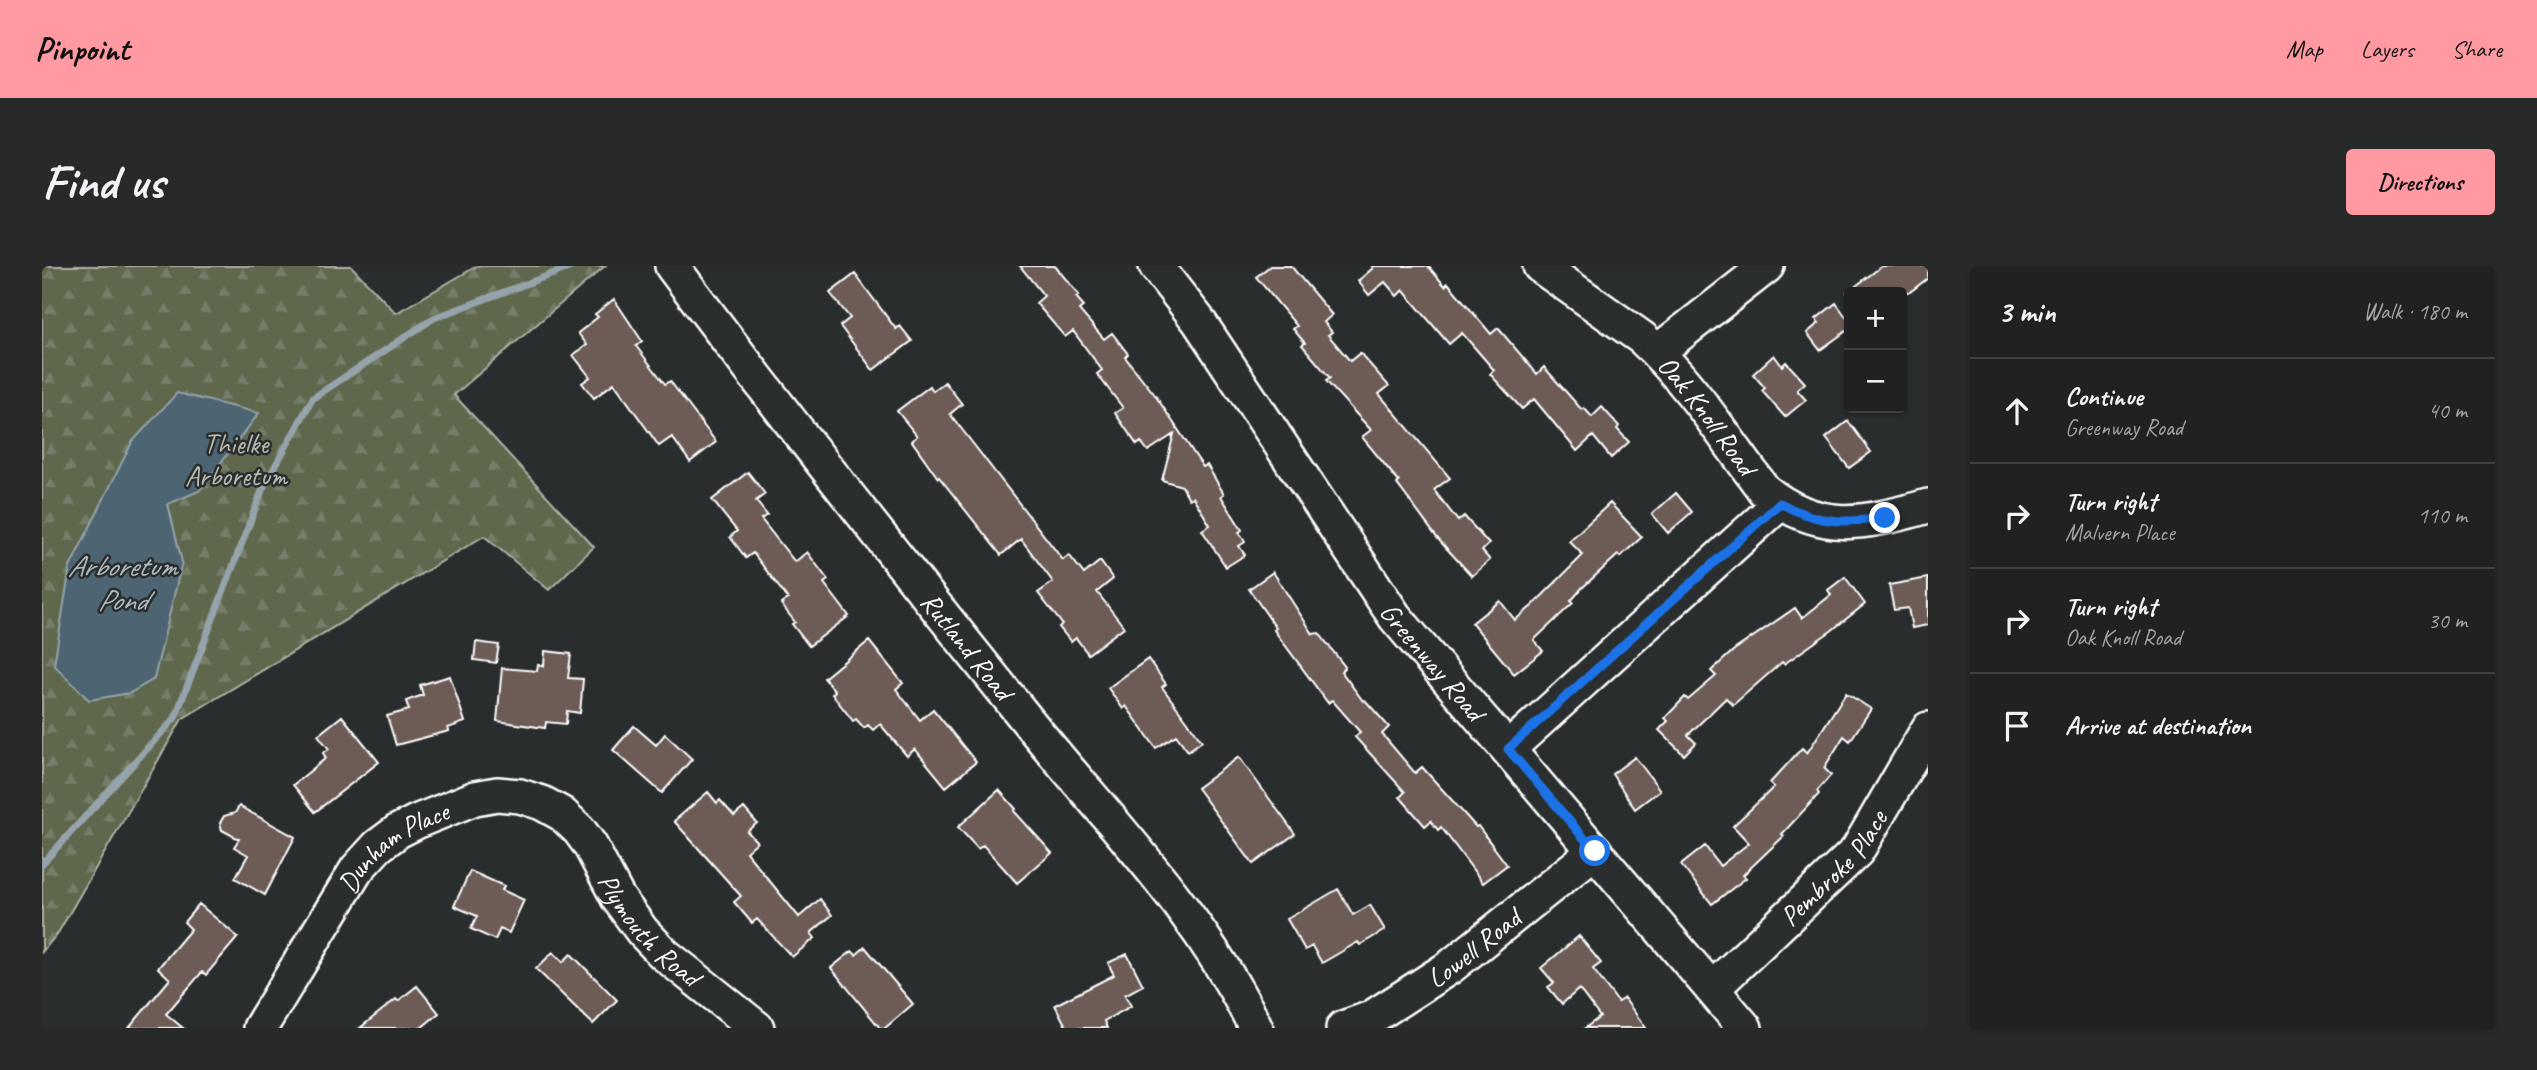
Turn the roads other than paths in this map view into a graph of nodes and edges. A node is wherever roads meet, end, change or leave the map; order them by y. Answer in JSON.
{"nodes":[{"id":1,"x":672,"y":266,"type":"edge"},
{"id":2,"x":1156,"y":266,"type":"edge"},
{"id":3,"x":1540,"y":266,"type":"edge"},
{"id":4,"x":1767,"y":266,"type":"edge"},
{"id":5,"x":1657,"y":352,"type":"junction"},
{"id":6,"x":1780,"y":503,"type":"junction"},
{"id":7,"x":1928,"y":506,"type":"edge"},
{"id":8,"x":1928,"y":729,"type":"edge"},
{"id":9,"x":1508,"y":749,"type":"junction"},
{"id":10,"x":590,"y":845,"type":"joint"},
{"id":11,"x":1595,"y":851,"type":"junction"},
{"id":12,"x":1712,"y":989,"type":"junction"},
{"id":13,"x":260,"y":1028,"type":"edge"},
{"id":14,"x":757,"y":1028,"type":"edge"},
{"id":15,"x":1256,"y":1028,"type":"edge"},
{"id":16,"x":1343,"y":1028,"type":"edge"},
{"id":17,"x":1745,"y":1028,"type":"edge"}],
"edges":[{"from":1,"to":15,"type":"street","name":"Rutland Road"},
{"from":2,"to":9,"type":"street","name":"Greenway Road"},
{"from":3,"to":5,"type":"street","name":"Oak Knoll Road"},
{"from":4,"to":5,"type":"street"},
{"from":5,"to":6,"type":"street","name":"Oak Knoll Road"},
{"from":6,"to":7,"type":"street","name":"Oak Knoll Road"},
{"from":6,"to":9,"type":"street"},
{"from":8,"to":12,"type":"street","name":"Pembroke Place"},
{"from":9,"to":11,"type":"street","name":"Greenway Road"},
{"from":10,"to":13,"type":"street","name":"Dunham Place"},
{"from":10,"to":14,"type":"street","name":"Plymouth Road"},
{"from":11,"to":12,"type":"street","name":"Greenway Road"},
{"from":11,"to":16,"type":"street","name":"Lowell Road"},
{"from":12,"to":17,"type":"street","name":"Greenway Road"}]}
